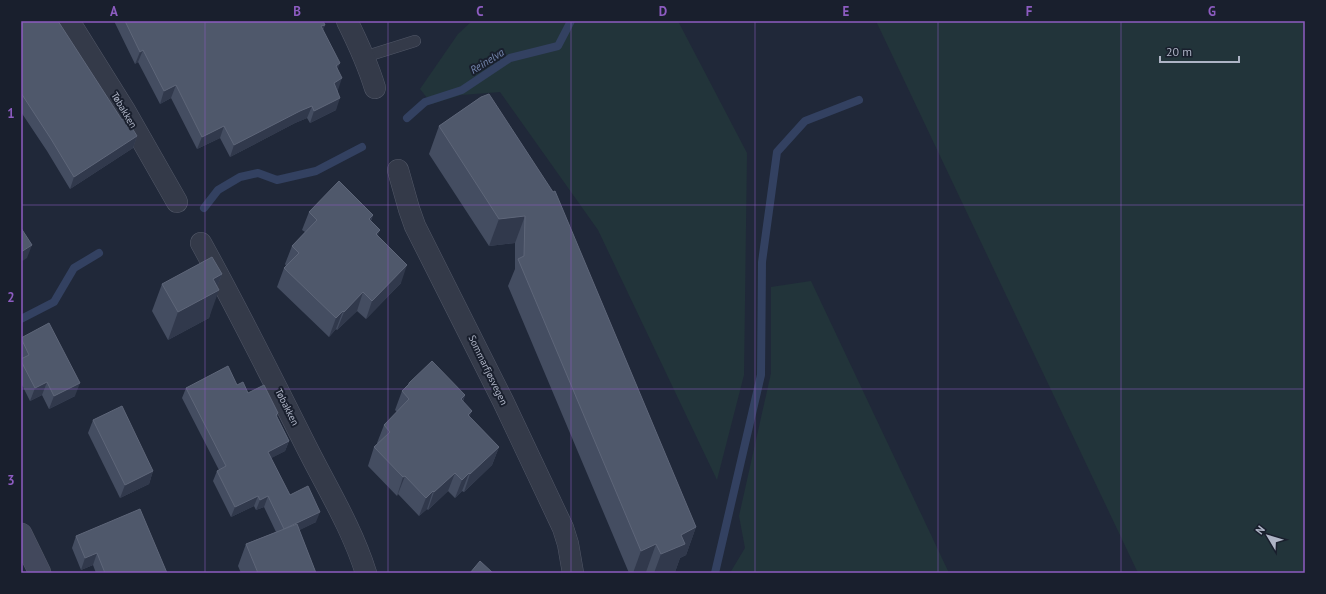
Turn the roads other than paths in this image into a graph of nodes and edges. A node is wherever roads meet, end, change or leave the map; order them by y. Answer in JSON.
{"nodes":[{"id":1,"x":69,"y":21,"type":"edge"},
{"id":2,"x":347,"y":21,"type":"edge"},
{"id":3,"x":415,"y":40,"type":"dead end"},
{"id":4,"x":364,"y":57,"type":"junction"},
{"id":5,"x":374,"y":88,"type":"dead end"},
{"id":6,"x":398,"y":170,"type":"dead end"},
{"id":7,"x":176,"y":202,"type":"dead end"},
{"id":8,"x":201,"y":243,"type":"dead end"},
{"id":9,"x":21,"y":534,"type":"edge"},
{"id":10,"x":40,"y":573,"type":"edge"},
{"id":11,"x":366,"y":573,"type":"edge"},
{"id":12,"x":573,"y":573,"type":"edge"}],
"edges":[{"from":1,"to":7,"type":"street","name":"Tøbakken"},
{"from":2,"to":4,"type":"street"},
{"from":3,"to":4,"type":"lane"},
{"from":4,"to":5,"type":"street"},
{"from":6,"to":12,"type":"street","name":"Sommarfjøsvegen"},
{"from":8,"to":11,"type":"street","name":"Tøbakken"},
{"from":9,"to":10,"type":"street"}]}
